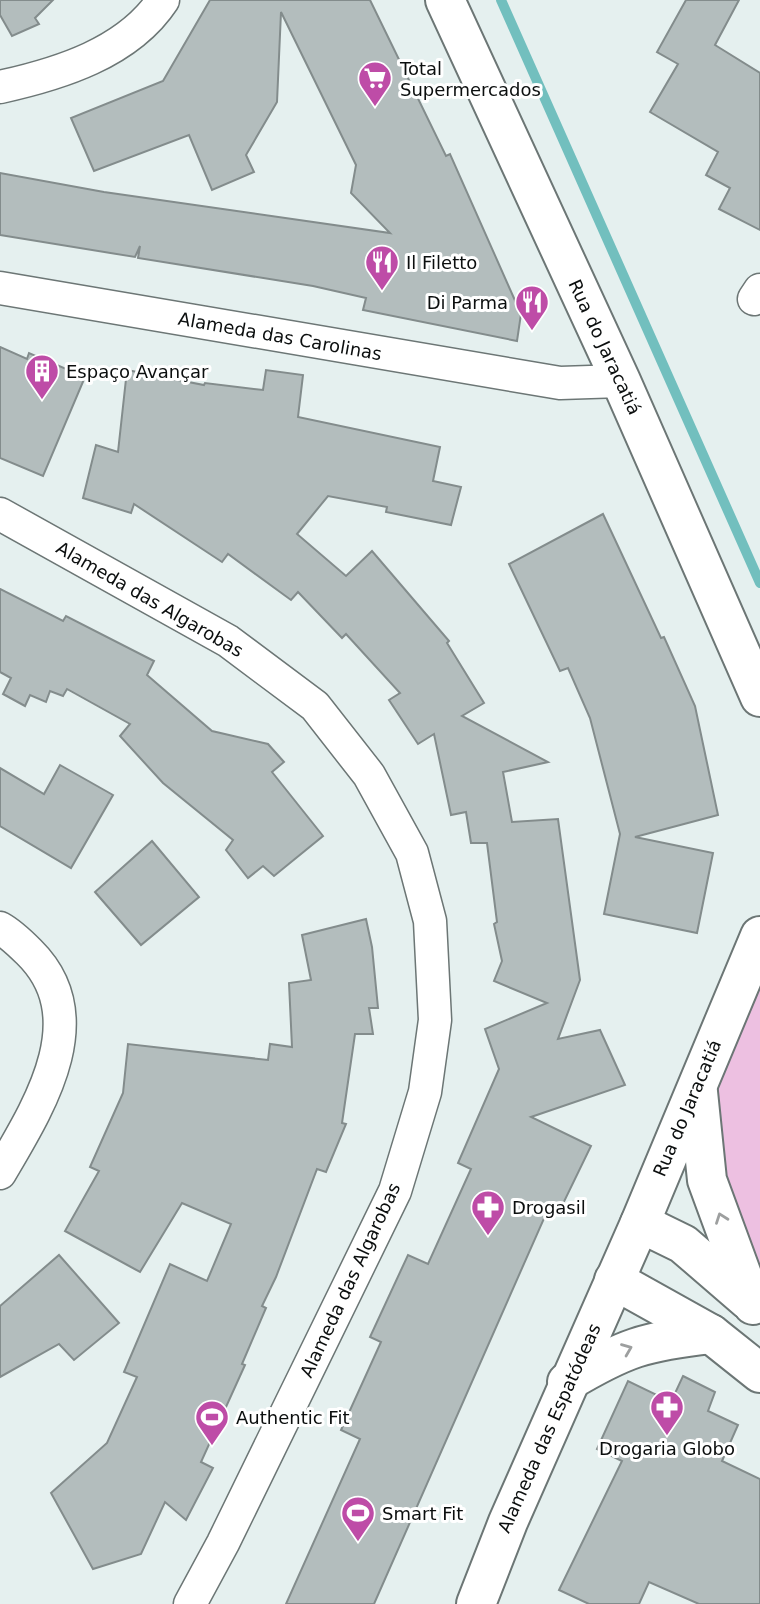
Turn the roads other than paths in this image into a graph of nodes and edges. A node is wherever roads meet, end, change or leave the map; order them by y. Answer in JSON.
{"nodes":[{"id":1,"x":163,"y":0,"type":"edge"},
{"id":2,"x":445,"y":0,"type":"edge"},
{"id":3,"x":0,"y":87,"type":"edge"},
{"id":4,"x":0,"y":288,"type":"edge"},
{"id":5,"x":615,"y":368,"type":"junction"},
{"id":6,"x":0,"y":514,"type":"edge"},
{"id":7,"x":760,"y":697,"type":"edge"},
{"id":8,"x":0,"y":928,"type":"edge"},
{"id":9,"x":760,"y":936,"type":"edge"},
{"id":10,"x":697,"y":1083,"type":"junction"},
{"id":11,"x":0,"y":1173,"type":"edge"},
{"id":12,"x":640,"y":1223,"type":"junction"},
{"id":13,"x":614,"y":1280,"type":"junction"},
{"id":14,"x":757,"y":1310,"type":"edge"},
{"id":15,"x":711,"y":1334,"type":"junction"},
{"id":16,"x":760,"y":1373,"type":"edge"},
{"id":17,"x":567,"y":1382,"type":"junction"},
{"id":18,"x":223,"y":1544,"type":"junction"},
{"id":19,"x":475,"y":1595,"type":"edge"},
{"id":20,"x":190,"y":1604,"type":"edge"},
{"id":21,"x":212,"y":1604,"type":"edge"}],
"edges":[{"from":1,"to":3,"type":"street"},
{"from":2,"to":5,"type":"main road","name":"Rua do Jaracatiá"},
{"from":4,"to":5,"type":"street","name":"Alameda das Carolinas"},
{"from":5,"to":7,"type":"main road","name":"Rua do Jaracatiá"},
{"from":6,"to":18,"type":"street","name":"Alameda das Algarobas"},
{"from":8,"to":11,"type":"street"},
{"from":9,"to":10,"type":"main road","name":"Rua do Jaracatiá"},
{"from":10,"to":12,"type":"main road","name":"Rua do Jaracatiá"},
{"from":14,"to":10,"type":"main road","one_way":true},
{"from":12,"to":13,"type":"main road","name":"Rua do Jaracatiá"},
{"from":12,"to":14,"type":"main road"},
{"from":13,"to":15,"type":"main road"},
{"from":13,"to":17,"type":"main road","name":"Alameda das Espatódeas"},
{"from":15,"to":16,"type":"main road"},
{"from":17,"to":15,"type":"main road","one_way":true},
{"from":17,"to":19,"type":"main road","name":"Alameda das Espatódeas"},
{"from":18,"to":20,"type":"street","name":"Alameda das Algarobas"},
{"from":18,"to":21,"type":"street"}]}
